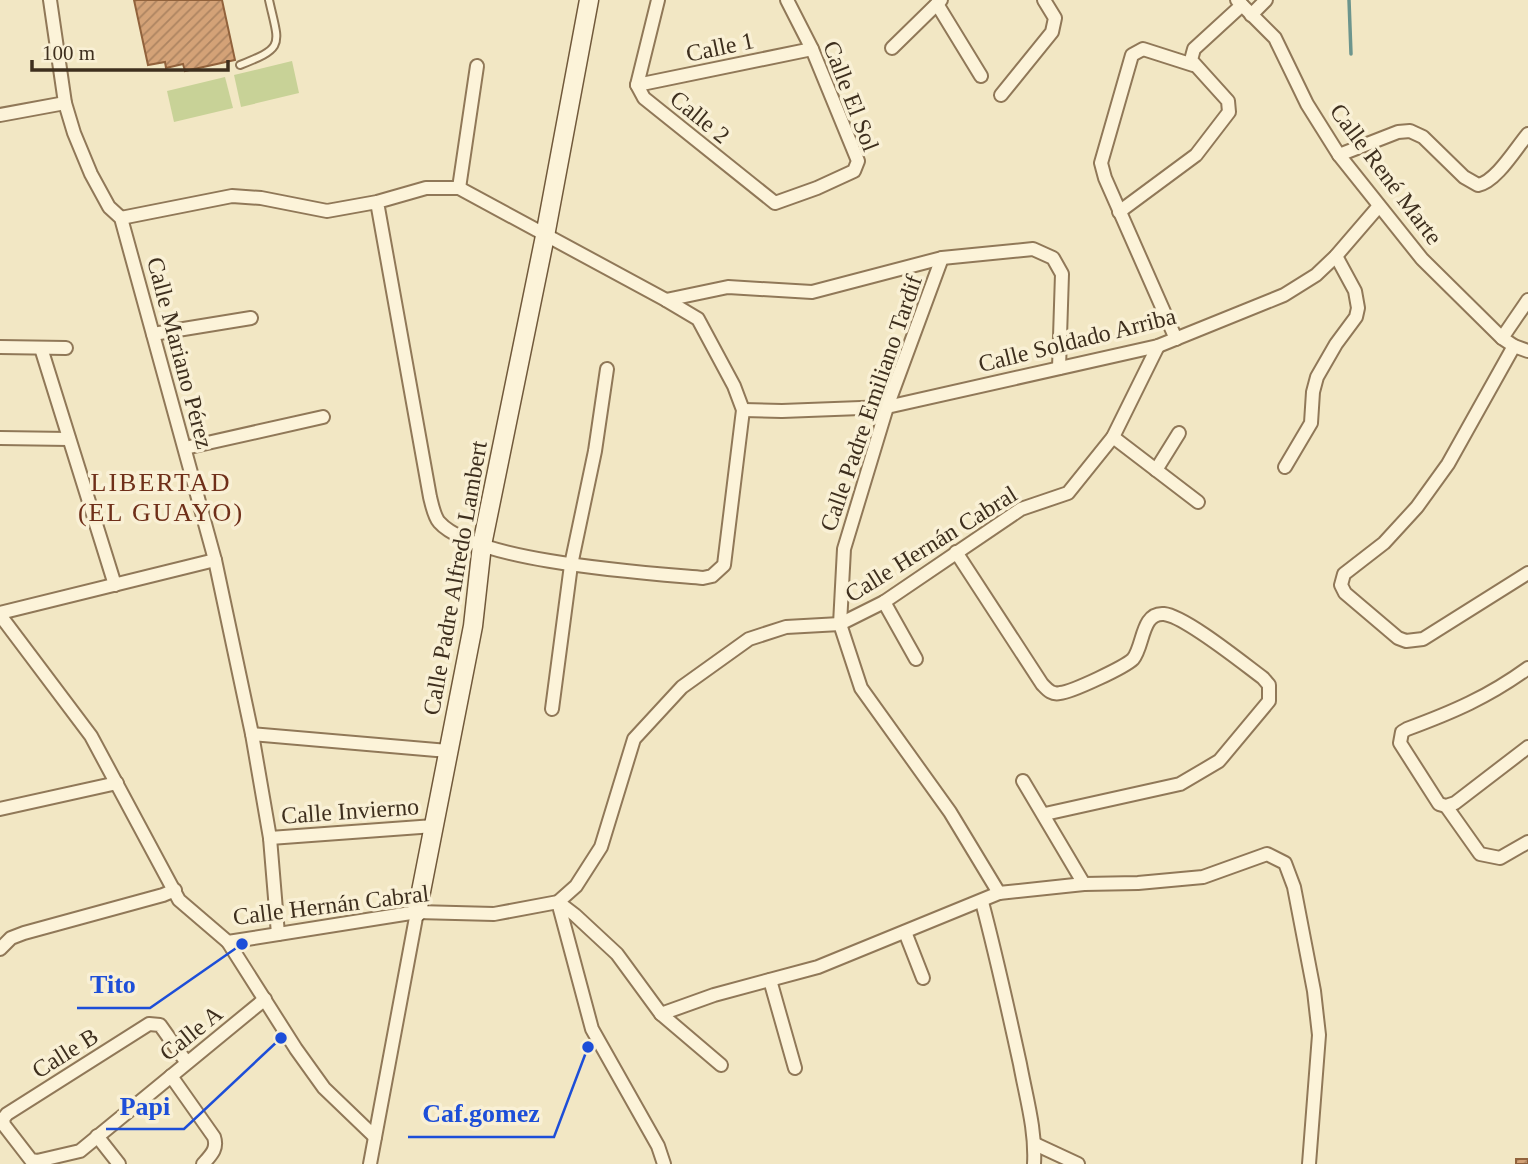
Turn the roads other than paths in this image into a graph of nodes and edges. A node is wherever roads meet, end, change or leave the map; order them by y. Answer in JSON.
{"nodes":[{"id":1,"x":50,"y":0,"type":"edge"},
{"id":2,"x":269,"y":0,"type":"edge"},
{"id":3,"x":589,"y":0,"type":"edge"},
{"id":4,"x":658,"y":0,"type":"edge"},
{"id":5,"x":787,"y":0,"type":"edge"},
{"id":6,"x":1044,"y":0,"type":"edge"},
{"id":7,"x":1266,"y":0,"type":"edge"},
{"id":8,"x":939,"y":2,"type":"edge"},
{"id":9,"x":1243,"y":7,"type":"edge"},
{"id":10,"x":892,"y":48,"type":"dead end"},
{"id":11,"x":812,"y":49,"type":"junction"},
{"id":12,"x":240,"y":65,"type":"dead end"},
{"id":13,"x":1194,"y":65,"type":"junction"},
{"id":14,"x":477,"y":66,"type":"dead end"},
{"id":15,"x":981,"y":76,"type":"dead end"},
{"id":16,"x":637,"y":85,"type":"junction"},
{"id":17,"x":1001,"y":94,"type":"dead end"},
{"id":18,"x":65,"y":103,"type":"junction"},
{"id":19,"x":0,"y":115,"type":"edge"},
{"id":20,"x":1528,"y":134,"type":"edge"},
{"id":21,"x":1339,"y":155,"type":"junction"},
{"id":22,"x":459,"y":188,"type":"junction"},
{"id":23,"x":817,"y":188,"type":"joint"},
{"id":24,"x":377,"y":202,"type":"junction"},
{"id":25,"x":1379,"y":206,"type":"junction"},
{"id":26,"x":1119,"y":212,"type":"junction"},
{"id":27,"x":121,"y":218,"type":"junction"},
{"id":28,"x":545,"y":236,"type":"junction"},
{"id":29,"x":1336,"y":256,"type":"junction"},
{"id":30,"x":942,"y":258,"type":"junction"},
{"id":31,"x":666,"y":300,"type":"junction"},
{"id":32,"x":1528,"y":300,"type":"edge"},
{"id":33,"x":251,"y":318,"type":"dead end"},
{"id":34,"x":153,"y":334,"type":"junction"},
{"id":35,"x":1502,"y":338,"type":"junction"},
{"id":36,"x":1176,"y":339,"type":"junction"},
{"id":37,"x":1158,"y":346,"type":"junction"},
{"id":38,"x":1514,"y":346,"type":"junction"},
{"id":39,"x":0,"y":347,"type":"edge"},
{"id":40,"x":41,"y":348,"type":"junction"},
{"id":41,"x":66,"y":348,"type":"dead end"},
{"id":42,"x":1528,"y":351,"type":"edge"},
{"id":43,"x":1059,"y":368,"type":"junction"},
{"id":44,"x":607,"y":369,"type":"dead end"},
{"id":45,"x":887,"y":407,"type":"junction"},
{"id":46,"x":743,"y":411,"type":"junction"},
{"id":47,"x":323,"y":417,"type":"dead end"},
{"id":48,"x":1180,"y":433,"type":"dead end"},
{"id":49,"x":1114,"y":437,"type":"junction"},
{"id":50,"x":0,"y":438,"type":"edge"},
{"id":51,"x":69,"y":439,"type":"junction"},
{"id":52,"x":185,"y":448,"type":"junction"},
{"id":53,"x":1285,"y":467,"type":"dead end"},
{"id":54,"x":1156,"y":470,"type":"junction"},
{"id":55,"x":1198,"y":502,"type":"dead end"},
{"id":56,"x":482,"y":545,"type":"junction"},
{"id":57,"x":956,"y":552,"type":"junction"},
{"id":58,"x":215,"y":560,"type":"junction"},
{"id":59,"x":571,"y":565,"type":"junction"},
{"id":60,"x":1528,"y":573,"type":"edge"},
{"id":61,"x":115,"y":585,"type":"junction"},
{"id":62,"x":884,"y":602,"type":"junction"},
{"id":63,"x":0,"y":614,"type":"edge"},
{"id":64,"x":840,"y":624,"type":"junction"},
{"id":65,"x":916,"y":659,"type":"dead end"},
{"id":66,"x":1528,"y":668,"type":"edge"},
{"id":67,"x":552,"y":709,"type":"dead end"},
{"id":68,"x":252,"y":734,"type":"junction"},
{"id":69,"x":1528,"y":747,"type":"edge"},
{"id":70,"x":448,"y":751,"type":"junction"},
{"id":71,"x":1023,"y":781,"type":"dead end"},
{"id":72,"x":117,"y":783,"type":"junction"},
{"id":73,"x":1446,"y":806,"type":"junction"},
{"id":74,"x":0,"y":809,"type":"edge"},
{"id":75,"x":1045,"y":814,"type":"junction"},
{"id":76,"x":434,"y":826,"type":"junction"},
{"id":77,"x":270,"y":838,"type":"junction"},
{"id":78,"x":1528,"y":842,"type":"edge"},
{"id":79,"x":1084,"y":884,"type":"junction"},
{"id":80,"x":175,"y":890,"type":"junction"},
{"id":81,"x":999,"y":893,"type":"junction"},
{"id":82,"x":558,"y":902,"type":"junction"},
{"id":83,"x":982,"y":902,"type":"junction"},
{"id":84,"x":417,"y":912,"type":"junction"},
{"id":85,"x":905,"y":932,"type":"junction"},
{"id":86,"x":278,"y":934,"type":"junction"},
{"id":87,"x":228,"y":942,"type":"junction"},
{"id":88,"x":0,"y":949,"type":"edge"},
{"id":89,"x":923,"y":978,"type":"dead end"},
{"id":90,"x":770,"y":980,"type":"junction"},
{"id":91,"x":265,"y":999,"type":"junction"},
{"id":92,"x":661,"y":1014,"type":"junction"},
{"id":93,"x":187,"y":1063,"type":"junction"},
{"id":94,"x":721,"y":1065,"type":"dead end"},
{"id":95,"x":795,"y":1068,"type":"dead end"},
{"id":96,"x":171,"y":1076,"type":"junction"},
{"id":97,"x":97,"y":1136,"type":"junction"},
{"id":98,"x":376,"y":1137,"type":"junction"},
{"id":99,"x":1035,"y":1144,"type":"junction"},
{"id":100,"x":37,"y":1161,"type":"joint"},
{"id":101,"x":119,"y":1164,"type":"edge"},
{"id":102,"x":203,"y":1164,"type":"edge"},
{"id":103,"x":370,"y":1164,"type":"edge"},
{"id":104,"x":664,"y":1164,"type":"edge"},
{"id":105,"x":1034,"y":1164,"type":"edge"},
{"id":106,"x":1078,"y":1164,"type":"edge"},
{"id":107,"x":1309,"y":1164,"type":"edge"}],
"edges":[{"from":1,"to":18,"type":"street","name":"Calle Mariano Pérez"},
{"from":2,"to":12,"type":"lane"},
{"from":3,"to":28,"type":"street","name":"Calle Padre Alfredo Lambert"},
{"from":4,"to":16,"type":"street","name":"Calle 2"},
{"from":5,"to":11,"type":"street","name":"Calle El Sol"},
{"from":6,"to":17,"type":"street"},
{"from":7,"to":9,"type":"street"},
{"from":8,"to":10,"type":"street"},
{"from":8,"to":15,"type":"street"},
{"from":9,"to":13,"type":"street"},
{"from":9,"to":21,"type":"street","name":"Calle René Marte"},
{"from":11,"to":16,"type":"street","name":"Calle 1"},
{"from":11,"to":23,"type":"street","name":"Calle El Sol"},
{"from":13,"to":26,"type":"street"},
{"from":13,"to":26,"type":"street"},
{"from":14,"to":22,"type":"street"},
{"from":16,"to":23,"type":"street","name":"Calle 2"},
{"from":18,"to":19,"type":"street"},
{"from":18,"to":27,"type":"street","name":"Calle Mariano Pérez"},
{"from":20,"to":21,"type":"street"},
{"from":21,"to":25,"type":"street","name":"Calle René Marte"},
{"from":22,"to":24,"type":"street"},
{"from":22,"to":28,"type":"street"},
{"from":24,"to":27,"type":"street"},
{"from":24,"to":56,"type":"street"},
{"from":25,"to":29,"type":"street","name":"Calle Soldado Arriba"},
{"from":25,"to":35,"type":"street","name":"Calle René Marte"},
{"from":26,"to":36,"type":"street"},
{"from":27,"to":34,"type":"street","name":"Calle Mariano Pérez"},
{"from":28,"to":31,"type":"street"},
{"from":28,"to":56,"type":"street","name":"Calle Padre Alfredo Lambert"},
{"from":29,"to":36,"type":"street","name":"Calle Soldado Arriba"},
{"from":29,"to":53,"type":"street"},
{"from":30,"to":31,"type":"street"},
{"from":30,"to":43,"type":"street"},
{"from":30,"to":45,"type":"street","name":"Calle Padre Emiliano Tardif"},
{"from":31,"to":46,"type":"street"},
{"from":32,"to":35,"type":"street"},
{"from":33,"to":34,"type":"street"},
{"from":34,"to":52,"type":"street","name":"Calle Mariano Pérez"},
{"from":35,"to":38,"type":"street","name":"Calle René Marte"},
{"from":36,"to":37,"type":"street","name":"Calle Soldado Arriba"},
{"from":37,"to":43,"type":"street","name":"Calle Soldado Arriba"},
{"from":37,"to":49,"type":"street","name":"Calle Hernán Cabral"},
{"from":38,"to":42,"type":"street","name":"Calle René Marte"},
{"from":38,"to":60,"type":"street"},
{"from":39,"to":40,"type":"street"},
{"from":40,"to":41,"type":"street"},
{"from":40,"to":51,"type":"street"},
{"from":43,"to":45,"type":"street","name":"Calle Soldado Arriba"},
{"from":44,"to":59,"type":"street"},
{"from":45,"to":46,"type":"street","name":"Calle Soldado Arriba"},
{"from":45,"to":64,"type":"street","name":"Calle Padre Emiliano Tardif"},
{"from":46,"to":59,"type":"street"},
{"from":47,"to":52,"type":"street"},
{"from":48,"to":54,"type":"street"},
{"from":49,"to":54,"type":"street"},
{"from":49,"to":57,"type":"street","name":"Calle Hernán Cabral"},
{"from":50,"to":51,"type":"street"},
{"from":51,"to":61,"type":"street"},
{"from":52,"to":58,"type":"street","name":"Calle Mariano Pérez"},
{"from":54,"to":55,"type":"street"},
{"from":56,"to":59,"type":"street"},
{"from":56,"to":70,"type":"street","name":"Calle Padre Alfredo Lambert"},
{"from":57,"to":62,"type":"street","name":"Calle Hernán Cabral"},
{"from":57,"to":75,"type":"street"},
{"from":58,"to":61,"type":"street"},
{"from":58,"to":68,"type":"street","name":"Calle Mariano Pérez"},
{"from":59,"to":67,"type":"street"},
{"from":61,"to":63,"type":"street"},
{"from":62,"to":64,"type":"street","name":"Calle Hernán Cabral"},
{"from":62,"to":65,"type":"street"},
{"from":63,"to":72,"type":"street","name":"Calle Hernán Cabral"},
{"from":64,"to":81,"type":"street","name":"Calle Padre Emiliano Tardif"},
{"from":64,"to":82,"type":"street","name":"Calle Hernán Cabral"},
{"from":66,"to":73,"type":"street"},
{"from":68,"to":70,"type":"street"},
{"from":68,"to":77,"type":"street","name":"Calle Mariano Pérez"},
{"from":69,"to":73,"type":"street"},
{"from":70,"to":76,"type":"street","name":"Calle Padre Alfredo Lambert"},
{"from":71,"to":75,"type":"street"},
{"from":72,"to":74,"type":"street"},
{"from":72,"to":80,"type":"street","name":"Calle Hernán Cabral"},
{"from":73,"to":78,"type":"street"},
{"from":75,"to":79,"type":"street"},
{"from":76,"to":77,"type":"street","name":"Calle Invierno"},
{"from":76,"to":84,"type":"street","name":"Calle Padre Alfredo Lambert"},
{"from":77,"to":86,"type":"street","name":"Calle Mariano Pérez"},
{"from":79,"to":81,"type":"street"},
{"from":79,"to":107,"type":"street"},
{"from":80,"to":87,"type":"street","name":"Calle Hernán Cabral"},
{"from":80,"to":88,"type":"street"},
{"from":81,"to":83,"type":"street"},
{"from":82,"to":84,"type":"street","name":"Calle Hernán Cabral"},
{"from":82,"to":92,"type":"street"},
{"from":82,"to":104,"type":"street"},
{"from":83,"to":85,"type":"street"},
{"from":83,"to":99,"type":"street"},
{"from":84,"to":86,"type":"street","name":"Calle Hernán Cabral"},
{"from":84,"to":98,"type":"street","name":"Calle Padre Alfredo Lambert"},
{"from":85,"to":89,"type":"street"},
{"from":85,"to":90,"type":"street"},
{"from":86,"to":87,"type":"street","name":"Calle Hernán Cabral"},
{"from":87,"to":91,"type":"street"},
{"from":90,"to":92,"type":"street"},
{"from":90,"to":95,"type":"street"},
{"from":91,"to":93,"type":"street","name":"Calle A"},
{"from":91,"to":98,"type":"street"},
{"from":92,"to":94,"type":"street"},
{"from":93,"to":96,"type":"street","name":"Calle A"},
{"from":93,"to":100,"type":"street","name":"Calle B"},
{"from":96,"to":97,"type":"street","name":"Calle A"},
{"from":96,"to":102,"type":"street"},
{"from":97,"to":100,"type":"street","name":"Calle A"},
{"from":97,"to":101,"type":"street"},
{"from":98,"to":103,"type":"street","name":"Calle Padre Alfredo Lambert"},
{"from":99,"to":105,"type":"street"},
{"from":99,"to":106,"type":"street"}]}
